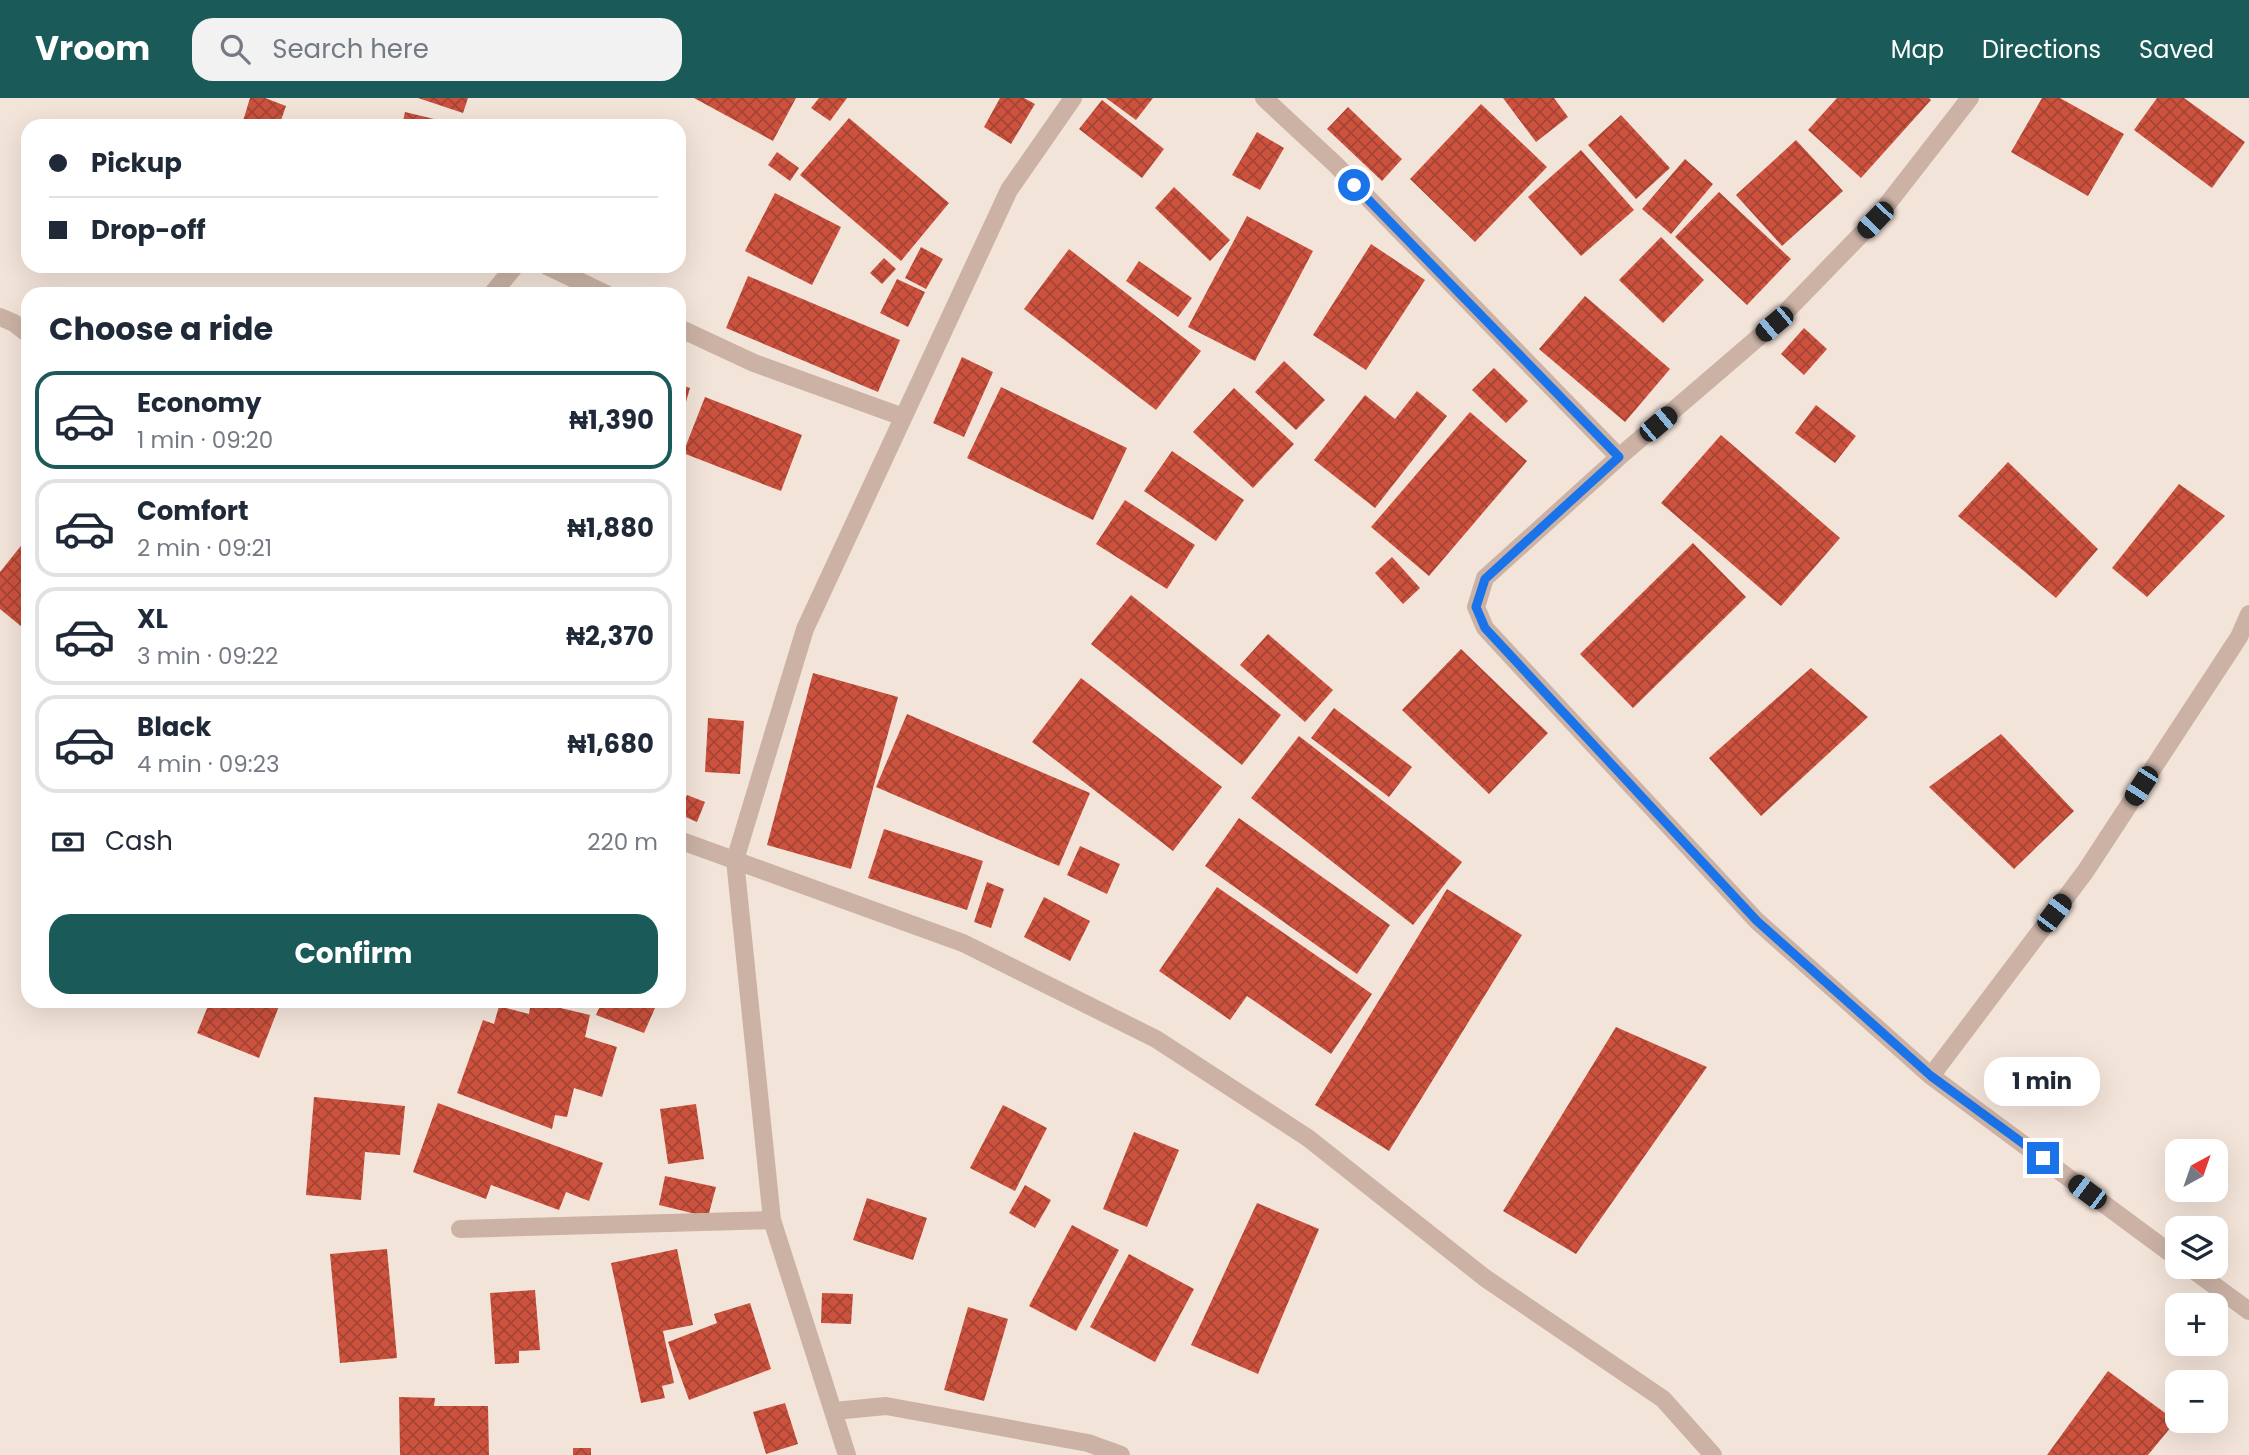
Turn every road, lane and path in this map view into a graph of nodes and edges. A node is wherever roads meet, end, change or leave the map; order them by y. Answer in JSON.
{"nodes":[{"id":1,"x":1073,"y":98,"type":"edge"},
{"id":2,"x":1264,"y":98,"type":"edge"},
{"id":3,"x":1970,"y":98,"type":"edge"},
{"id":4,"x":509,"y":273,"type":"edge"},
{"id":5,"x":562,"y":273,"type":"edge"},
{"id":6,"x":498,"y":287,"type":"edge"},
{"id":7,"x":591,"y":287,"type":"edge"},
{"id":8,"x":0,"y":317,"type":"edge"},
{"id":9,"x":21,"y":328,"type":"edge"},
{"id":10,"x":686,"y":331,"type":"edge"},
{"id":11,"x":903,"y":417,"type":"junction"},
{"id":12,"x":1619,"y":457,"type":"junction"},
{"id":13,"x":2249,"y":614,"type":"edge"},
{"id":14,"x":686,"y":842,"type":"edge"},
{"id":15,"x":735,"y":860,"type":"junction"},
{"id":16,"x":1931,"y":1076,"type":"junction"},
{"id":17,"x":772,"y":1220,"type":"junction"},
{"id":18,"x":460,"y":1229,"type":"dead end"},
{"id":19,"x":2165,"y":1249,"type":"edge"},
{"id":20,"x":2205,"y":1279,"type":"edge"},
{"id":21,"x":2249,"y":1311,"type":"edge"},
{"id":22,"x":834,"y":1411,"type":"junction"},
{"id":23,"x":848,"y":1455,"type":"edge"},
{"id":24,"x":1121,"y":1455,"type":"edge"},
{"id":25,"x":1713,"y":1455,"type":"edge"}],
"edges":[{"from":1,"to":11,"type":"street"},
{"from":2,"to":12,"type":"street"},
{"from":3,"to":12,"type":"street"},
{"from":4,"to":6,"type":"street"},
{"from":5,"to":7,"type":"street"},
{"from":8,"to":9,"type":"street"},
{"from":10,"to":11,"type":"street"},
{"from":11,"to":15,"type":"street"},
{"from":12,"to":16,"type":"street"},
{"from":13,"to":16,"type":"street"},
{"from":14,"to":15,"type":"street"},
{"from":15,"to":17,"type":"street"},
{"from":15,"to":25,"type":"street"},
{"from":16,"to":19,"type":"street"},
{"from":17,"to":18,"type":"street"},
{"from":17,"to":22,"type":"street"},
{"from":20,"to":21,"type":"street"},
{"from":22,"to":23,"type":"street"},
{"from":22,"to":24,"type":"street"}]}
